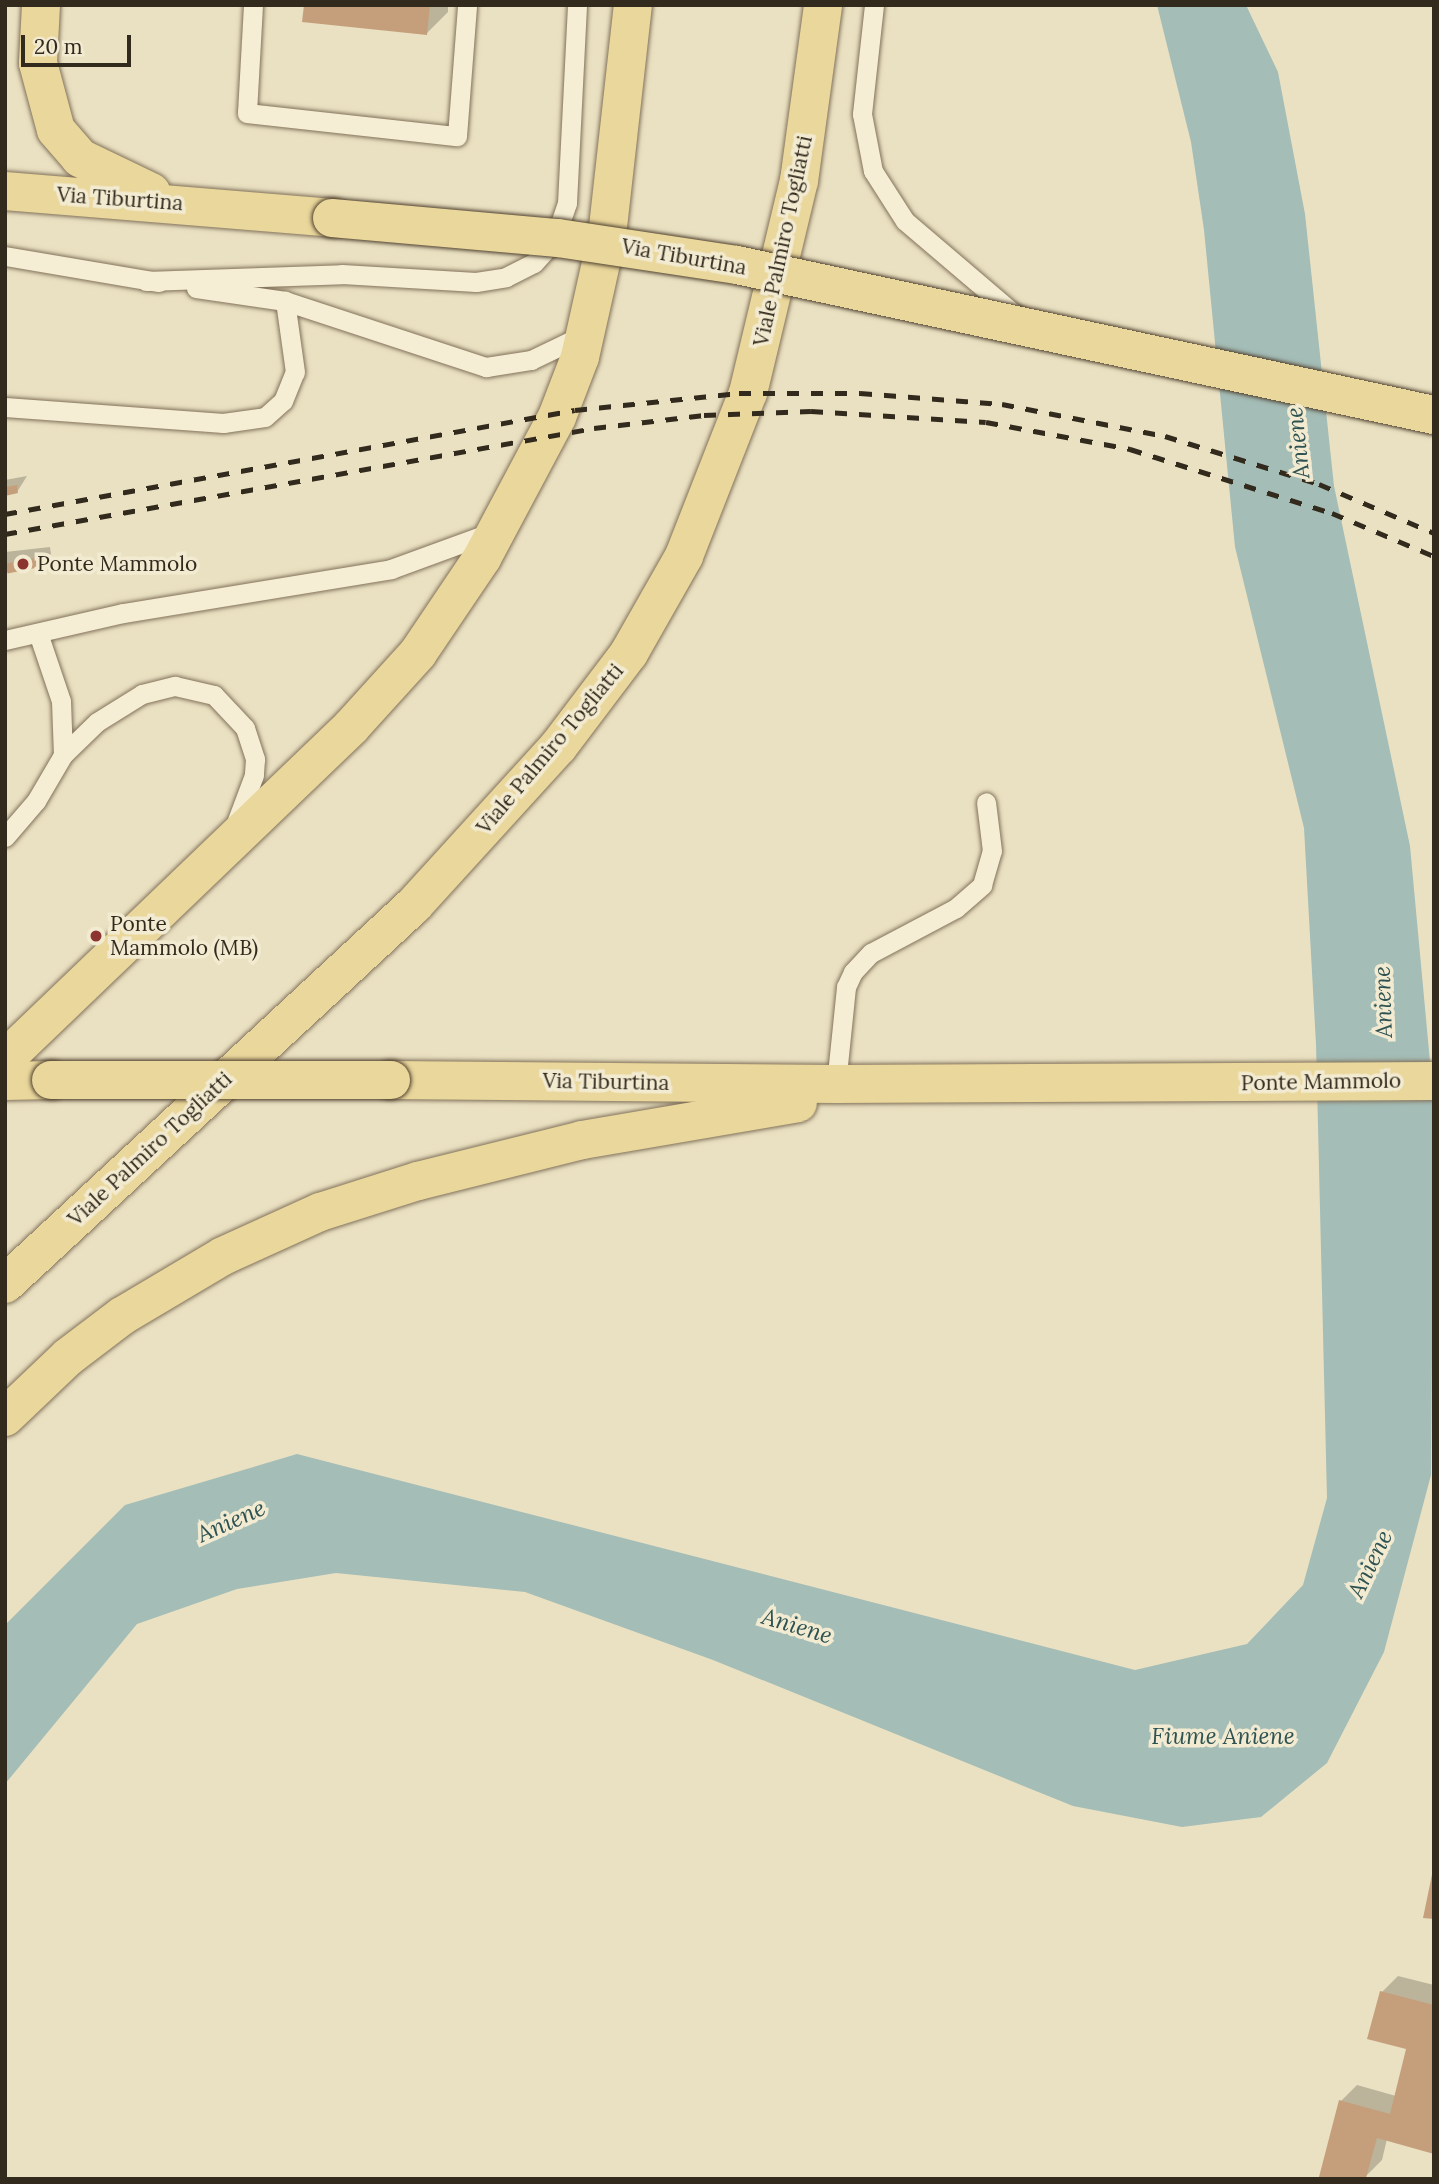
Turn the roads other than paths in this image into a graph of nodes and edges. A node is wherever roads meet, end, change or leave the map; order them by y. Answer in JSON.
{"nodes":[{"id":1,"x":41,"y":5,"type":"edge"},
{"id":2,"x":253,"y":5,"type":"edge"},
{"id":3,"x":467,"y":5,"type":"edge"},
{"id":4,"x":577,"y":5,"type":"edge"},
{"id":5,"x":823,"y":5,"type":"edge"},
{"id":6,"x":874,"y":5,"type":"edge"},
{"id":7,"x":632,"y":11,"type":"edge"},
{"id":8,"x":5,"y":191,"type":"edge"},
{"id":9,"x":175,"y":203,"type":"junction"},
{"id":10,"x":11,"y":258,"type":"edge"},
{"id":11,"x":146,"y":281,"type":"junction"},
{"id":12,"x":285,"y":301,"type":"junction"},
{"id":13,"x":1030,"y":327,"type":"junction"},
{"id":14,"x":586,"y":334,"type":"junction"},
{"id":15,"x":5,"y":407,"type":"edge"},
{"id":16,"x":1434,"y":415,"type":"edge"},
{"id":17,"x":500,"y":529,"type":"junction"},
{"id":18,"x":38,"y":633,"type":"junction"},
{"id":19,"x":5,"y":640,"type":"edge"},
{"id":20,"x":63,"y":755,"type":"junction"},
{"id":21,"x":986,"y":802,"type":"dead end"},
{"id":22,"x":5,"y":837,"type":"edge"},
{"id":23,"x":215,"y":855,"type":"junction"},
{"id":24,"x":5,"y":1059,"type":"edge"},
{"id":25,"x":5,"y":1081,"type":"edge"},
{"id":26,"x":959,"y":1081,"type":"junction"},
{"id":27,"x":1434,"y":1081,"type":"edge"},
{"id":28,"x":1207,"y":1083,"type":"joint"},
{"id":29,"x":836,"y":1084,"type":"junction"},
{"id":30,"x":5,"y":1284,"type":"edge"},
{"id":31,"x":5,"y":1417,"type":"edge"}],
"edges":[{"from":1,"to":9,"type":"main road"},
{"from":2,"to":3,"type":"lane"},
{"from":4,"to":11,"type":"lane"},
{"from":5,"to":30,"type":"main road","name":"Viale Palmiro Togliatti"},
{"from":6,"to":13,"type":"lane"},
{"from":7,"to":14,"type":"main road"},
{"from":8,"to":9,"type":"main road","name":"Via Tiburtina"},
{"from":9,"to":13,"type":"main road","name":"Via Tiburtina","bridge":true},
{"from":10,"to":11,"type":"lane"},
{"from":11,"to":12,"type":"lane"},
{"from":12,"to":14,"type":"lane"},
{"from":12,"to":15,"type":"lane"},
{"from":13,"to":16,"type":"main road","name":"Via Tiburtina","bridge":true},
{"from":14,"to":17,"type":"main road"},
{"from":17,"to":18,"type":"lane"},
{"from":17,"to":23,"type":"main road"},
{"from":18,"to":19,"type":"lane"},
{"from":18,"to":20,"type":"lane"},
{"from":20,"to":22,"type":"lane"},
{"from":20,"to":23,"type":"lane"},
{"from":21,"to":29,"type":"lane"},
{"from":23,"to":24,"type":"main road"},
{"from":25,"to":29,"type":"main road","name":"Via Tiburtina","bridge":true},
{"from":26,"to":28,"type":"main road","name":"Via Tiburtina"},
{"from":26,"to":29,"type":"main road","name":"Via Tiburtina"},
{"from":26,"to":31,"type":"main road"},
{"from":27,"to":28,"type":"main road","name":"Ponte Mammolo"}]}
